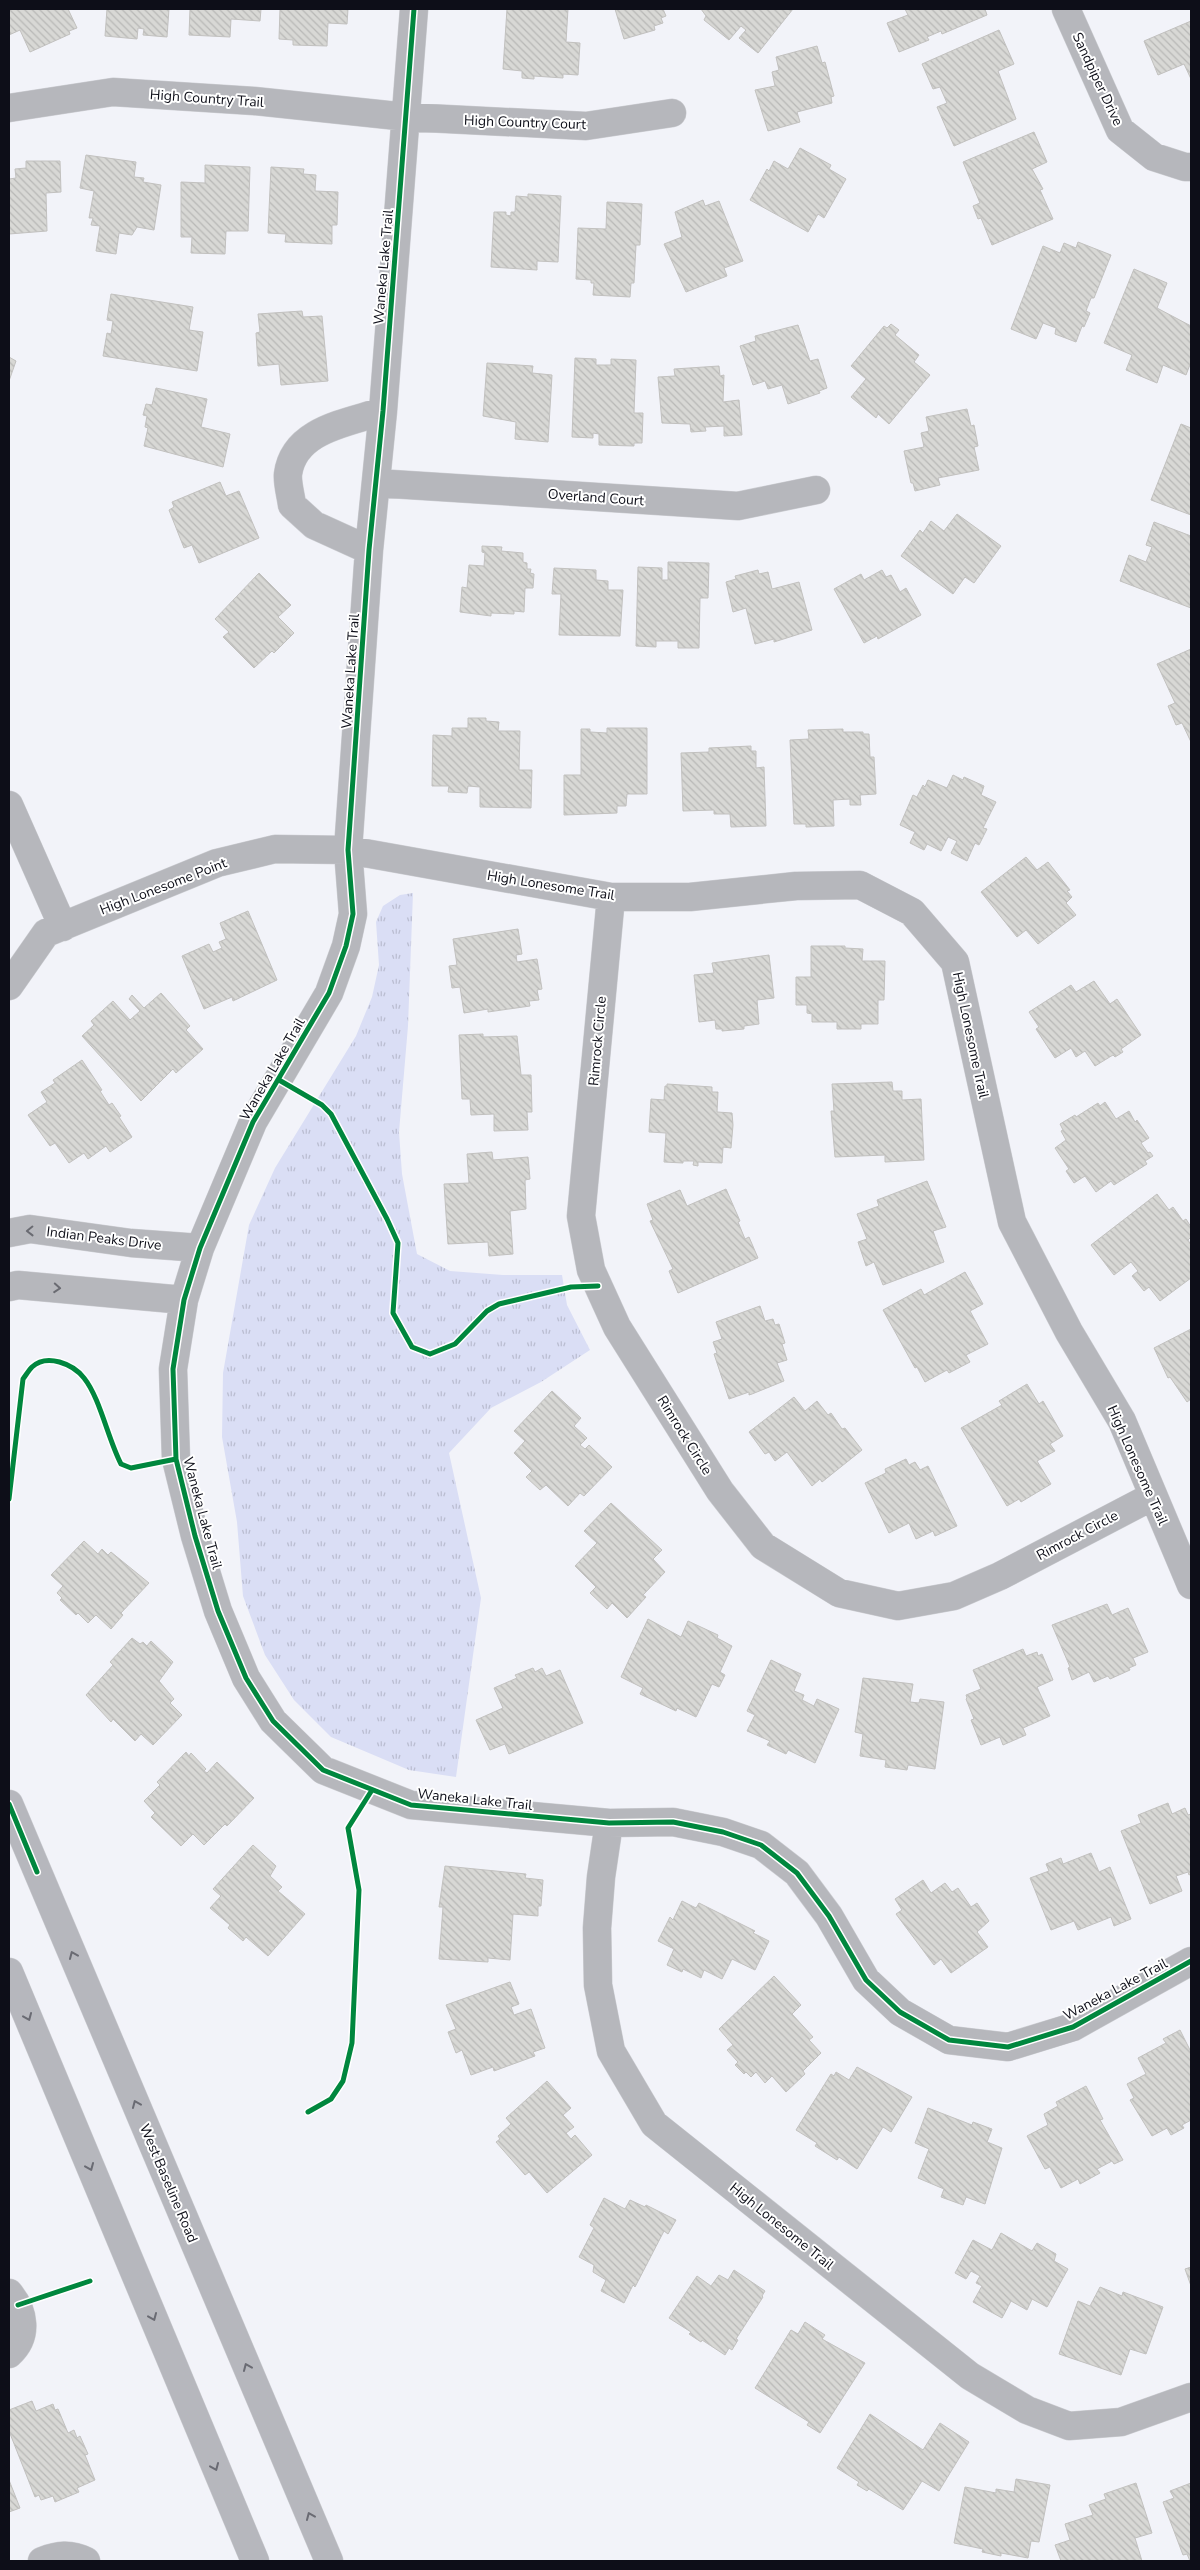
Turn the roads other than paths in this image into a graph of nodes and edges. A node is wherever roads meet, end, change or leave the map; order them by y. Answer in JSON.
{"nodes":[{"id":1,"x":414,"y":9,"type":"edge"},
{"id":2,"x":1066,"y":9,"type":"edge"},
{"id":3,"x":9,"y":108,"type":"edge"},
{"id":4,"x":672,"y":113,"type":"dead end"},
{"id":5,"x":407,"y":117,"type":"junction"},
{"id":6,"x":1191,"y":167,"type":"edge"},
{"id":7,"x":383,"y":411,"type":"junction"},
{"id":8,"x":376,"y":483,"type":"junction"},
{"id":9,"x":816,"y":490,"type":"dead end"},
{"id":10,"x":369,"y":550,"type":"junction"},
{"id":11,"x":9,"y":805,"type":"edge"},
{"id":12,"x":348,"y":850,"type":"junction"},
{"id":13,"x":611,"y":896,"type":"junction"},
{"id":14,"x":62,"y":926,"type":"junction"},
{"id":15,"x":9,"y":986,"type":"edge"},
{"id":16,"x":9,"y":1233,"type":"edge"},
{"id":17,"x":200,"y":1248,"type":"junction"},
{"id":18,"x":9,"y":1287,"type":"edge"},
{"id":19,"x":184,"y":1300,"type":"junction"},
{"id":20,"x":1153,"y":1496,"type":"junction"},
{"id":21,"x":1191,"y":1584,"type":"edge"},
{"id":22,"x":9,"y":1804,"type":"edge"},
{"id":23,"x":609,"y":1823,"type":"junction"},
{"id":24,"x":1191,"y":1961,"type":"edge"},
{"id":25,"x":9,"y":1972,"type":"edge"},
{"id":26,"x":9,"y":2293,"type":"edge"},
{"id":27,"x":9,"y":2354,"type":"edge"},
{"id":28,"x":1191,"y":2397,"type":"edge"},
{"id":29,"x":42,"y":2561,"type":"edge"},
{"id":30,"x":86,"y":2561,"type":"edge"},
{"id":31,"x":255,"y":2561,"type":"edge"},
{"id":32,"x":330,"y":2561,"type":"edge"}],
"edges":[{"from":1,"to":5,"type":"street","name":"Waneka Lake Trail"},
{"from":2,"to":6,"type":"street","name":"Sandpiper Drive"},
{"from":3,"to":5,"type":"street","name":"High Country Trail"},
{"from":4,"to":5,"type":"street","name":"High Country Court"},
{"from":5,"to":7,"type":"street","name":"Waneka Lake Trail"},
{"from":7,"to":8,"type":"street","name":"Waneka Lake Trail"},
{"from":7,"to":10,"type":"street"},
{"from":8,"to":9,"type":"street","name":"Overland Court"},
{"from":8,"to":10,"type":"street","name":"Waneka Lake Trail"},
{"from":10,"to":12,"type":"street","name":"Waneka Lake Trail"},
{"from":11,"to":14,"type":"street"},
{"from":12,"to":13,"type":"street","name":"High Lonesome Trail"},
{"from":12,"to":14,"type":"street","name":"High Lonesome Point"},
{"from":12,"to":17,"type":"street","name":"Waneka Lake Trail"},
{"from":13,"to":20,"type":"street","name":"High Lonesome Trail"},
{"from":13,"to":20,"type":"street","name":"Rimrock Circle"},
{"from":14,"to":15,"type":"street","name":"High Lonesome Point"},
{"from":17,"to":16,"type":"street","name":"Indian Peaks Drive","one_way":true},
{"from":17,"to":19,"type":"street","name":"Waneka Lake Trail"},
{"from":18,"to":19,"type":"street","one_way":true},
{"from":19,"to":23,"type":"street","name":"Waneka Lake Trail"},
{"from":20,"to":21,"type":"street","name":"High Lonesome Trail"},
{"from":32,"to":22,"type":"main road","name":"West Baseline Road","one_way":true},
{"from":23,"to":24,"type":"street","name":"Waneka Lake Trail"},
{"from":23,"to":28,"type":"street","name":"High Lonesome Trail"},
{"from":25,"to":31,"type":"main road","one_way":true},
{"from":26,"to":27,"type":"street"},
{"from":29,"to":30,"type":"street"}]}
